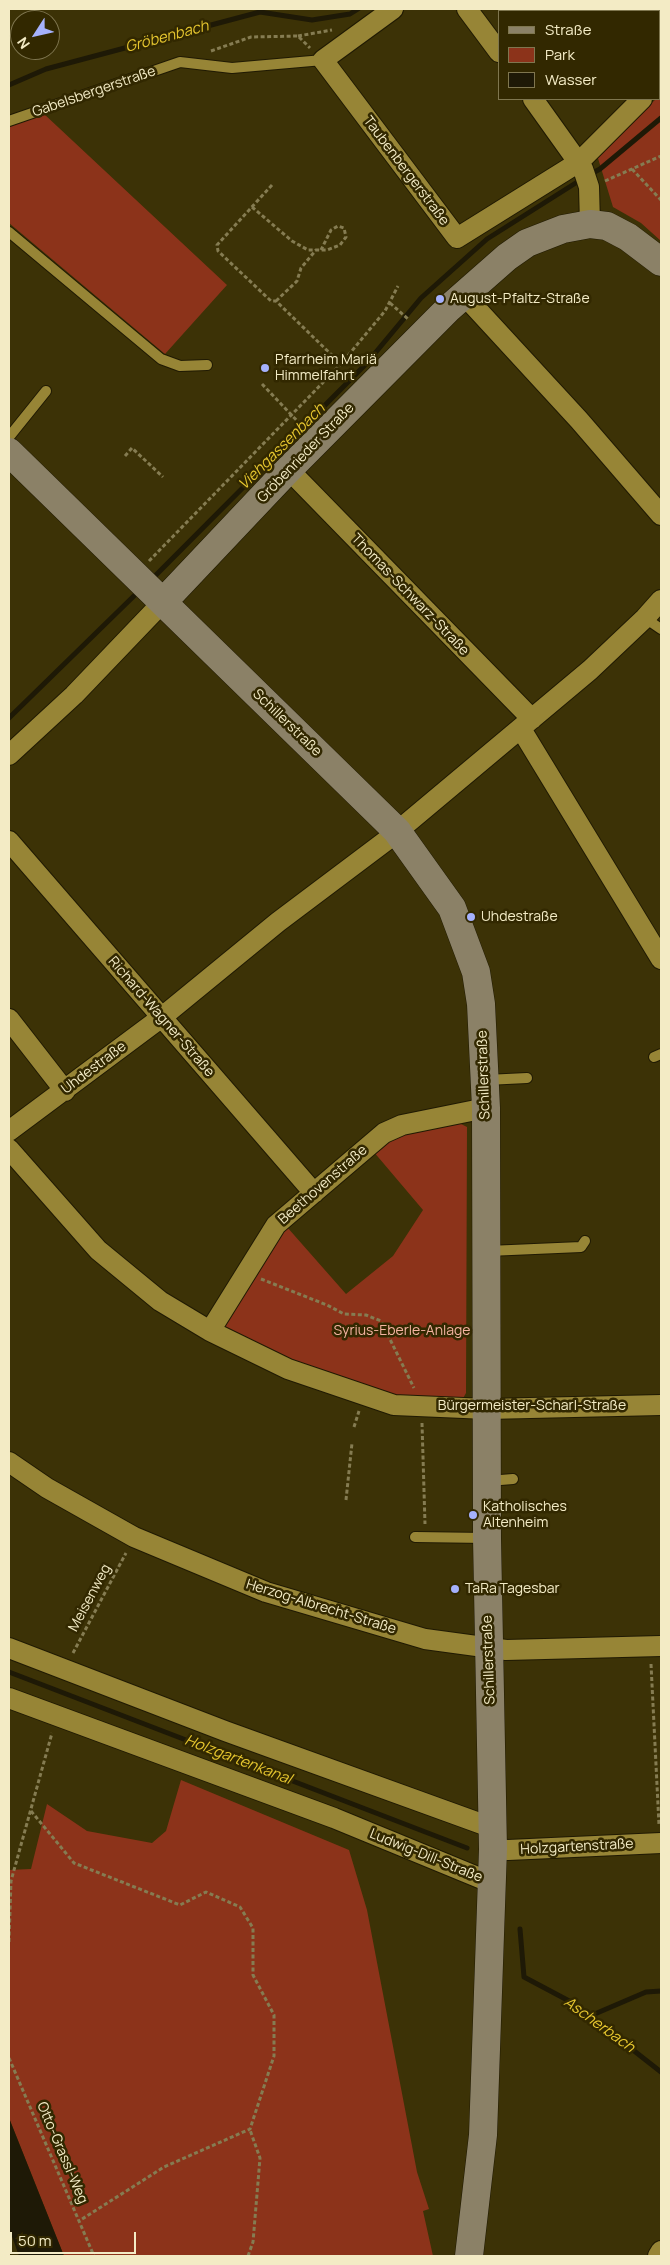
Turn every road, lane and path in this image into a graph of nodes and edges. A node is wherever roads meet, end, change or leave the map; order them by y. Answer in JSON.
{"nodes":[{"id":1,"x":393,"y":9,"type":"edge"},
{"id":2,"x":467,"y":9,"type":"edge"},
{"id":3,"x":498,"y":51,"type":"edge"},
{"id":4,"x":323,"y":60,"type":"junction"},
{"id":5,"x":180,"y":62,"type":"junction"},
{"id":6,"x":534,"y":100,"type":"edge"},
{"id":7,"x":641,"y":100,"type":"edge"},
{"id":8,"x":9,"y":121,"type":"edge"},
{"id":9,"x":661,"y":157,"type":"edge"},
{"id":10,"x":632,"y":170,"type":"junction"},
{"id":11,"x":585,"y":176,"type":"junction"},
{"id":12,"x":272,"y":185,"type":"dead end"},
{"id":13,"x":661,"y":200,"type":"edge"},
{"id":14,"x":252,"y":207,"type":"junction"},
{"id":15,"x":590,"y":224,"type":"junction"},
{"id":16,"x":9,"y":232,"type":"edge"},
{"id":17,"x":316,"y":250,"type":"junction"},
{"id":18,"x":321,"y":250,"type":"junction"},
{"id":19,"x":661,"y":262,"type":"edge"},
{"id":20,"x":398,"y":286,"type":"dead end"},
{"id":21,"x":463,"y":294,"type":"junction"},
{"id":22,"x":276,"y":301,"type":"junction"},
{"id":23,"x":390,"y":303,"type":"junction"},
{"id":24,"x":413,"y":323,"type":"dead end"},
{"id":25,"x":341,"y":364,"type":"junction"},
{"id":26,"x":207,"y":365,"type":"dead end"},
{"id":27,"x":262,"y":384,"type":"dead end"},
{"id":28,"x":46,"y":391,"type":"dead end"},
{"id":29,"x":292,"y":415,"type":"junction"},
{"id":30,"x":297,"y":420,"type":"dead end"},
{"id":31,"x":9,"y":437,"type":"edge"},
{"id":32,"x":9,"y":452,"type":"edge"},
{"id":33,"x":124,"y":456,"type":"dead end"},
{"id":34,"x":289,"y":470,"type":"junction"},
{"id":35,"x":163,"y":476,"type":"dead end"},
{"id":36,"x":661,"y":515,"type":"edge"},
{"id":37,"x":150,"y":585,"type":"junction"},
{"id":38,"x":661,"y":600,"type":"edge"},
{"id":39,"x":653,"y":624,"type":"edge"},
{"id":40,"x":526,"y":724,"type":"junction"},
{"id":41,"x":9,"y":756,"type":"edge"},
{"id":42,"x":397,"y":831,"type":"junction"},
{"id":43,"x":9,"y":841,"type":"edge"},
{"id":44,"x":661,"y":959,"type":"edge"},
{"id":45,"x":162,"y":1017,"type":"junction"},
{"id":46,"x":9,"y":1019,"type":"edge"},
{"id":47,"x":527,"y":1078,"type":"dead end"},
{"id":48,"x":485,"y":1080,"type":"junction"},
{"id":49,"x":64,"y":1091,"type":"junction"},
{"id":50,"x":486,"y":1108,"type":"junction"},
{"id":51,"x":9,"y":1131,"type":"edge"},
{"id":52,"x":9,"y":1149,"type":"edge"},
{"id":53,"x":314,"y":1193,"type":"junction"},
{"id":54,"x":585,"y":1241,"type":"dead end"},
{"id":55,"x":487,"y":1251,"type":"junction"},
{"id":56,"x":246,"y":1273,"type":"junction"},
{"id":57,"x":210,"y":1331,"type":"junction"},
{"id":58,"x":661,"y":1405,"type":"edge"},
{"id":59,"x":422,"y":1406,"type":"junction"},
{"id":60,"x":487,"y":1410,"type":"junction"},
{"id":61,"x":352,"y":1443,"type":"dead end"},
{"id":62,"x":9,"y":1462,"type":"edge"},
{"id":63,"x":346,"y":1500,"type":"dead end"},
{"id":64,"x":134,"y":1537,"type":"junction"},
{"id":65,"x":420,"y":1537,"type":"joint"},
{"id":66,"x":487,"y":1538,"type":"junction"},
{"id":67,"x":656,"y":1646,"type":"edge"},
{"id":68,"x":9,"y":1648,"type":"edge"},
{"id":69,"x":489,"y":1648,"type":"junction"},
{"id":70,"x":65,"y":1669,"type":"junction"},
{"id":71,"x":9,"y":1698,"type":"edge"},
{"id":72,"x":57,"y":1715,"type":"junction"},
{"id":73,"x":31,"y":1811,"type":"junction"},
{"id":74,"x":493,"y":1839,"type":"junction"},
{"id":75,"x":660,"y":1843,"type":"edge"},
{"id":76,"x":492,"y":1883,"type":"junction"},
{"id":77,"x":9,"y":1942,"type":"edge"},
{"id":78,"x":9,"y":2058,"type":"edge"},
{"id":79,"x":250,"y":2130,"type":"junction"},
{"id":80,"x":79,"y":2221,"type":"junction"},
{"id":81,"x":661,"y":2251,"type":"edge"},
{"id":82,"x":94,"y":2256,"type":"edge"},
{"id":83,"x":248,"y":2256,"type":"edge"},
{"id":84,"x":469,"y":2256,"type":"edge"},
{"id":85,"x":658,"y":2256,"type":"edge"}],
"edges":[{"from":1,"to":4,"type":"street"},
{"from":2,"to":3,"type":"street"},
{"from":4,"to":5,"type":"lane","name":"Gabelsbergerstraße"},
{"from":4,"to":5,"type":"path"},
{"from":4,"to":11,"type":"street","name":"Taubenbergerstraße"},
{"from":5,"to":8,"type":"lane","name":"Gabelsbergerstraße"},
{"from":6,"to":11,"type":"street"},
{"from":7,"to":11,"type":"street"},
{"from":9,"to":10,"type":"path"},
{"from":10,"to":11,"type":"path"},
{"from":10,"to":13,"type":"path"},
{"from":11,"to":15,"type":"street"},
{"from":12,"to":14,"type":"path"},
{"from":14,"to":17,"type":"path"},
{"from":14,"to":22,"type":"path"},
{"from":15,"to":19,"type":"street","name":"Gröbenrieder Straße"},
{"from":15,"to":21,"type":"street","name":"Gröbenrieder Straße"},
{"from":16,"to":26,"type":"lane"},
{"from":17,"to":18,"type":"path"},
{"from":17,"to":22,"type":"path"},
{"from":18,"to":18,"type":"path"},
{"from":20,"to":23,"type":"path"},
{"from":21,"to":34,"type":"street","name":"Gröbenrieder Straße"},
{"from":21,"to":36,"type":"street"},
{"from":22,"to":25,"type":"path"},
{"from":23,"to":24,"type":"path"},
{"from":23,"to":25,"type":"path"},
{"from":25,"to":29,"type":"path"},
{"from":27,"to":29,"type":"path"},
{"from":28,"to":31,"type":"lane"},
{"from":29,"to":30,"type":"path"},
{"from":29,"to":37,"type":"path"},
{"from":32,"to":37,"type":"street","name":"Schillerstraße"},
{"from":33,"to":35,"type":"path"},
{"from":34,"to":37,"type":"street","name":"Gröbenrieder Straße"},
{"from":34,"to":40,"type":"street","name":"Thomas-Schwarz-Straße"},
{"from":37,"to":41,"type":"street","name":"Gröbenrieder Straße"},
{"from":37,"to":42,"type":"street","name":"Schillerstraße"},
{"from":38,"to":39,"type":"street","name":"Uhdestraße"},
{"from":39,"to":40,"type":"street","name":"Uhdestraße"},
{"from":40,"to":42,"type":"street","name":"Uhdestraße"},
{"from":40,"to":44,"type":"street","name":"Thomas-Schwarz-Straße"},
{"from":42,"to":45,"type":"street","name":"Uhdestraße"},
{"from":42,"to":48,"type":"street","name":"Schillerstraße"},
{"from":43,"to":45,"type":"street","name":"Richard-Wagner-Straße"},
{"from":45,"to":49,"type":"street","name":"Uhdestraße"},
{"from":45,"to":53,"type":"street","name":"Richard-Wagner-Straße"},
{"from":46,"to":49,"type":"street"},
{"from":47,"to":48,"type":"lane"},
{"from":48,"to":50,"type":"street","name":"Schillerstraße"},
{"from":49,"to":51,"type":"street","name":"Uhdestraße"},
{"from":50,"to":53,"type":"street","name":"Beethovenstraße"},
{"from":50,"to":55,"type":"street","name":"Schillerstraße"},
{"from":52,"to":57,"type":"street","name":"Bürgermeister-Scharl-Straße"},
{"from":53,"to":56,"type":"street","name":"Beethovenstraße"},
{"from":54,"to":55,"type":"lane"},
{"from":55,"to":60,"type":"street","name":"Schillerstraße"},
{"from":56,"to":57,"type":"street","name":"Beethovenstraße"},
{"from":56,"to":59,"type":"path"},
{"from":57,"to":59,"type":"street","name":"Bürgermeister-Scharl-Straße"},
{"from":58,"to":60,"type":"street","name":"Bürgermeister-Scharl-Straße"},
{"from":59,"to":60,"type":"street","name":"Bürgermeister-Scharl-Straße"},
{"from":59,"to":65,"type":"path"},
{"from":60,"to":66,"type":"street","name":"Schillerstraße"},
{"from":61,"to":63,"type":"path"},
{"from":62,"to":64,"type":"street","name":"Herzog-Albrecht-Straße"},
{"from":64,"to":69,"type":"street","name":"Herzog-Albrecht-Straße"},
{"from":64,"to":70,"type":"path","name":"Meisenweg"},
{"from":65,"to":66,"type":"lane"},
{"from":66,"to":69,"type":"street","name":"Schillerstraße"},
{"from":67,"to":69,"type":"street","name":"Herzog-Albrecht-Straße"},
{"from":67,"to":75,"type":"path"},
{"from":68,"to":70,"type":"street"},
{"from":69,"to":74,"type":"street","name":"Schillerstraße"},
{"from":70,"to":74,"type":"street"},
{"from":71,"to":72,"type":"street","name":"Ludwig-Dill-Straße"},
{"from":72,"to":73,"type":"path"},
{"from":72,"to":76,"type":"street","name":"Ludwig-Dill-Straße"},
{"from":73,"to":77,"type":"path"},
{"from":73,"to":79,"type":"path"},
{"from":74,"to":75,"type":"street","name":"Holzgartenstraße"},
{"from":74,"to":76,"type":"street","name":"Schillerstraße"},
{"from":76,"to":84,"type":"street","name":"Ludwig-Dill-Straße"},
{"from":78,"to":80,"type":"path","name":"Otto-Grassl-Weg"},
{"from":79,"to":80,"type":"path"},
{"from":79,"to":83,"type":"path"},
{"from":80,"to":82,"type":"path","name":"Otto-Grassl-Weg"},
{"from":81,"to":85,"type":"street"}]}
